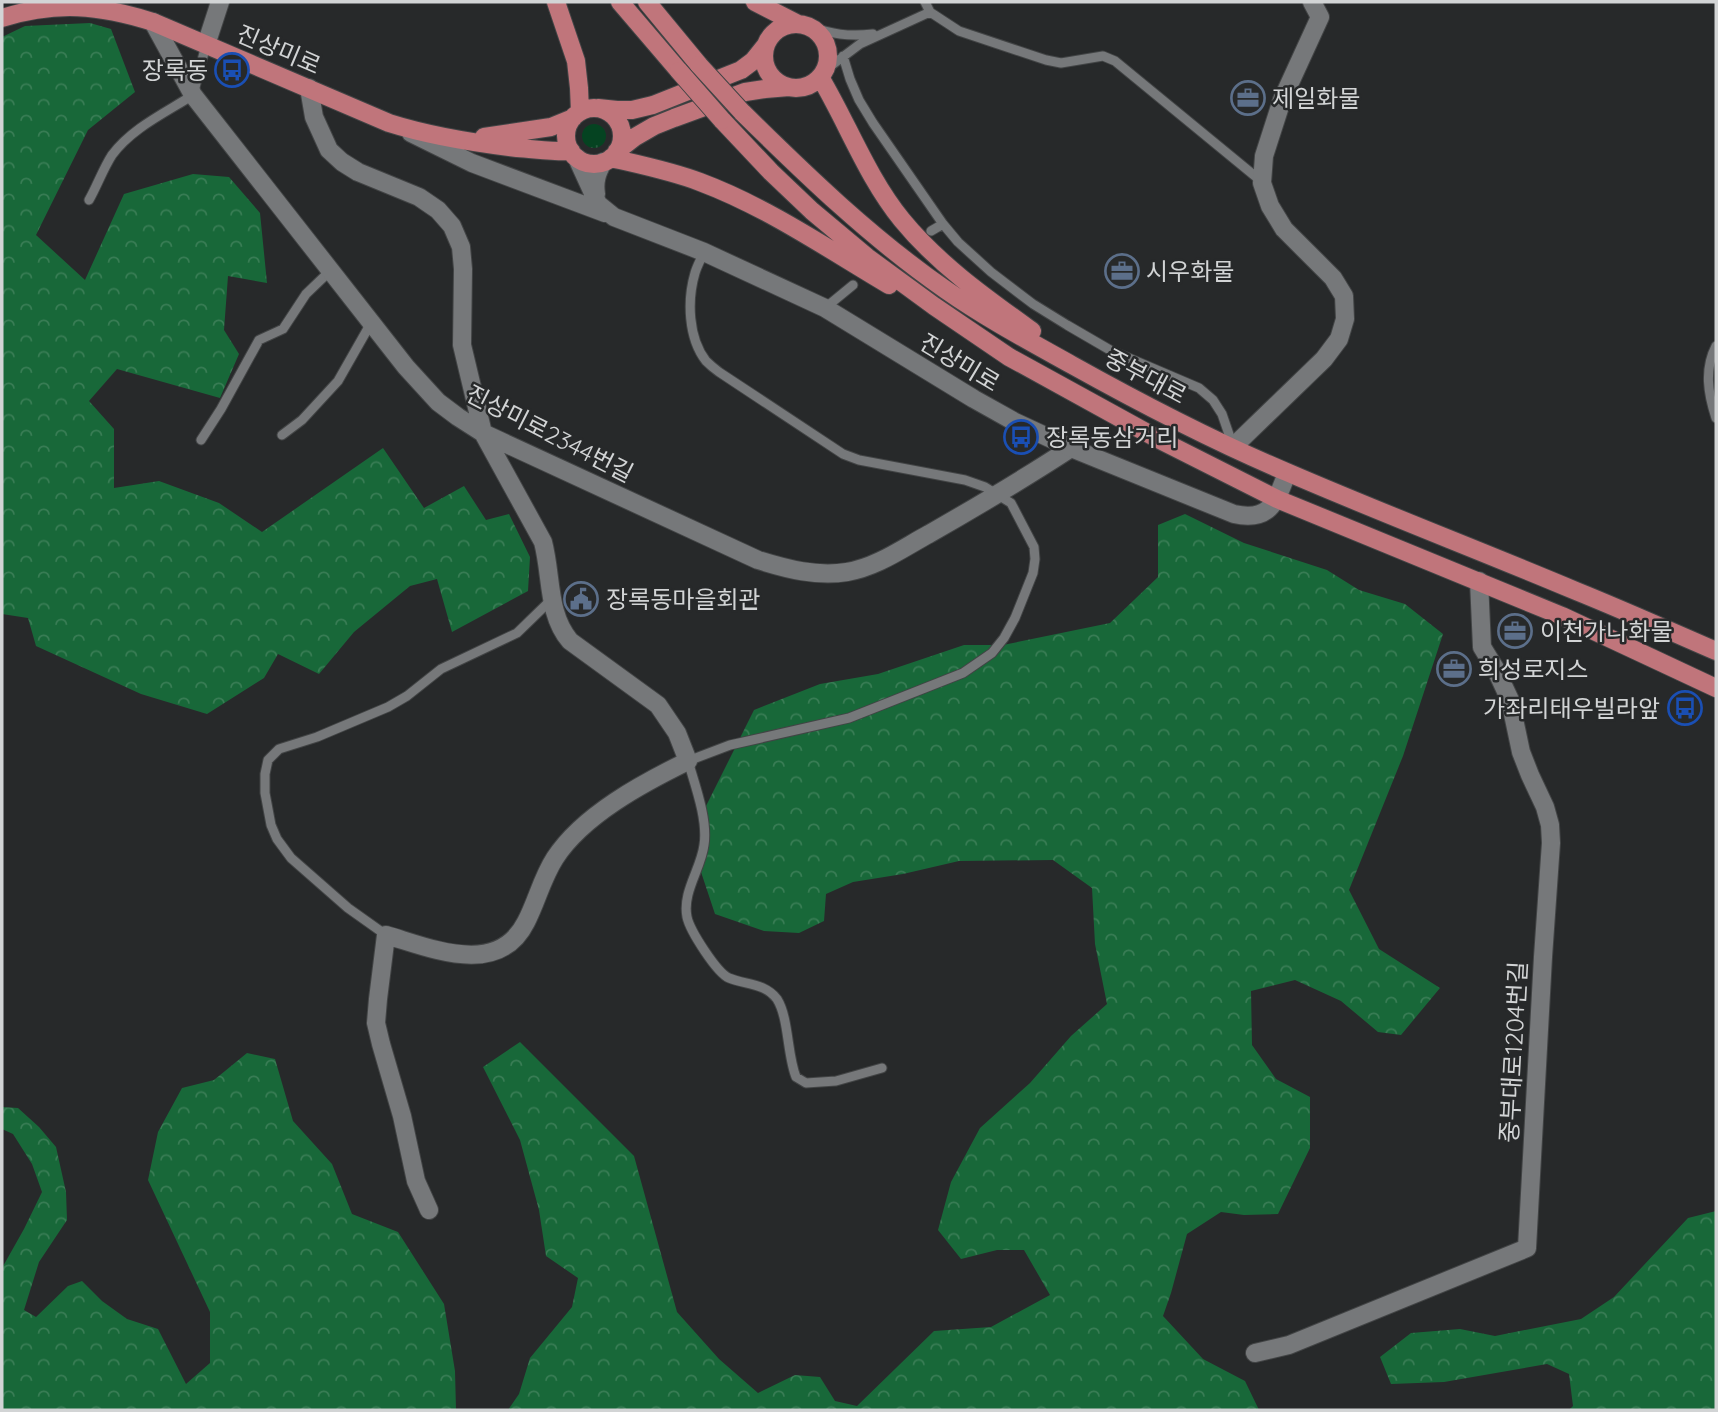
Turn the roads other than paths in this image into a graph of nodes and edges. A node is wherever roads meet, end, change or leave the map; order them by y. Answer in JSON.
{"nodes":[{"id":1,"x":220,"y":2,"type":"edge"},
{"id":2,"x":556,"y":2,"type":"edge"},
{"id":3,"x":620,"y":2,"type":"edge"},
{"id":4,"x":647,"y":2,"type":"edge"},
{"id":5,"x":755,"y":2,"type":"edge"},
{"id":6,"x":925,"y":2,"type":"edge"},
{"id":7,"x":1312,"y":2,"type":"edge"},
{"id":8,"x":929,"y":12,"type":"junction"},
{"id":9,"x":2,"y":18,"type":"edge"},
{"id":10,"x":153,"y":22,"type":"junction"},
{"id":11,"x":803,"y":25,"type":"junction"},
{"id":12,"x":885,"y":32,"type":"junction"},
{"id":13,"x":206,"y":45,"type":"junction"},
{"id":14,"x":765,"y":46,"type":"junction"},
{"id":15,"x":843,"y":55,"type":"junction"},
{"id":16,"x":822,"y":74,"type":"junction"},
{"id":17,"x":789,"y":87,"type":"junction"},
{"id":18,"x":309,"y":88,"type":"junction"},
{"id":19,"x":193,"y":95,"type":"junction"},
{"id":20,"x":584,"y":112,"type":"junction"},
{"id":21,"x":389,"y":123,"type":"junction"},
{"id":22,"x":453,"y":138,"type":"junction"},
{"id":23,"x":574,"y":155,"type":"junction"},
{"id":24,"x":611,"y":157,"type":"junction"},
{"id":25,"x":1262,"y":183,"type":"junction"},
{"id":26,"x":89,"y":200,"type":"dead end"},
{"id":27,"x":598,"y":204,"type":"junction"},
{"id":28,"x":614,"y":217,"type":"junction"},
{"id":29,"x":943,"y":224,"type":"junction"},
{"id":30,"x":931,"y":231,"type":"dead end"},
{"id":31,"x":704,"y":252,"type":"junction"},
{"id":32,"x":330,"y":271,"type":"junction"},
{"id":33,"x":853,"y":285,"type":"dead end"},
{"id":34,"x":825,"y":308,"type":"junction"},
{"id":35,"x":371,"y":323,"type":"junction"},
{"id":36,"x":1716,"y":346,"type":"edge"},
{"id":37,"x":1009,"y":357,"type":"junction"},
{"id":38,"x":1091,"y":375,"type":"junction"},
{"id":39,"x":1712,"y":390,"type":"edge"},
{"id":40,"x":1716,"y":418,"type":"edge"},
{"id":41,"x":483,"y":433,"type":"junction"},
{"id":42,"x":282,"y":435,"type":"dead end"},
{"id":43,"x":201,"y":440,"type":"dead end"},
{"id":44,"x":1233,"y":447,"type":"junction"},
{"id":45,"x":1071,"y":448,"type":"junction"},
{"id":46,"x":1287,"y":473,"type":"junction"},
{"id":47,"x":999,"y":494,"type":"junction"},
{"id":48,"x":1278,"y":499,"type":"junction"},
{"id":49,"x":1479,"y":581,"type":"junction"},
{"id":50,"x":552,"y":598,"type":"junction"},
{"id":51,"x":1716,"y":651,"type":"edge"},
{"id":52,"x":1715,"y":684,"type":"edge"},
{"id":53,"x":688,"y":761,"type":"junction"},
{"id":54,"x":386,"y":935,"type":"junction"},
{"id":55,"x":882,"y":1069,"type":"dead end"},
{"id":56,"x":429,"y":1210,"type":"dead end"},
{"id":57,"x":1255,"y":1353,"type":"dead end"}],
"edges":[{"from":1,"to":13,"type":"street"},
{"from":2,"to":20,"type":"main road"},
{"from":3,"to":37,"type":"main road","name":"중부대로","bridge":true},
{"from":4,"to":38,"type":"main road","name":"중부대로","bridge":true},
{"from":5,"to":11,"type":"main road"},
{"from":6,"to":8,"type":"lane"},
{"from":7,"to":25,"type":"street"},
{"from":8,"to":12,"type":"lane"},
{"from":8,"to":25,"type":"lane"},
{"from":9,"to":10,"type":"main road","name":"진상미로"},
{"from":10,"to":13,"type":"main road","name":"진상미로"},
{"from":10,"to":19,"type":"street","name":"진상미로2344번길"},
{"from":11,"to":12,"type":"lane"},
{"from":11,"to":14,"type":"main road"},
{"from":11,"to":16,"type":"main road"},
{"from":12,"to":15,"type":"lane"},
{"from":13,"to":18,"type":"main road","name":"진상미로"},
{"from":13,"to":19,"type":"lane"},
{"from":14,"to":17,"type":"main road"},
{"from":14,"to":20,"type":"main road"},
{"from":15,"to":16,"type":"lane"},
{"from":15,"to":29,"type":"lane"},
{"from":16,"to":17,"type":"main road"},
{"from":16,"to":38,"type":"main road"},
{"from":17,"to":24,"type":"main road"},
{"from":18,"to":21,"type":"main road","name":"진상미로"},
{"from":18,"to":41,"type":"street"},
{"from":19,"to":26,"type":"lane"},
{"from":19,"to":32,"type":"street","name":"진상미로2344번길"},
{"from":20,"to":22,"type":"main road"},
{"from":20,"to":23,"type":"main road"},
{"from":20,"to":24,"type":"main road"},
{"from":21,"to":22,"type":"main road","name":"진상미로"},
{"from":21,"to":28,"type":"street"},
{"from":22,"to":23,"type":"main road"},
{"from":23,"to":24,"type":"main road"},
{"from":23,"to":27,"type":"street"},
{"from":24,"to":27,"type":"street"},
{"from":24,"to":37,"type":"main road"},
{"from":25,"to":44,"type":"street"},
{"from":27,"to":28,"type":"street","name":"진상미로"},
{"from":28,"to":31,"type":"street","name":"진상미로"},
{"from":29,"to":30,"type":"lane"},
{"from":29,"to":44,"type":"lane"},
{"from":31,"to":34,"type":"street","name":"진상미로"},
{"from":31,"to":47,"type":"lane"},
{"from":32,"to":35,"type":"street","name":"진상미로2344번길"},
{"from":32,"to":43,"type":"lane"},
{"from":33,"to":34,"type":"lane"},
{"from":34,"to":45,"type":"street","name":"진상미로"},
{"from":35,"to":41,"type":"street","name":"진상미로2344번길"},
{"from":35,"to":42,"type":"lane"},
{"from":36,"to":39,"type":"lane"},
{"from":37,"to":48,"type":"main road","name":"중부대로"},
{"from":38,"to":44,"type":"main road","name":"중부대로"},
{"from":39,"to":40,"type":"lane"},
{"from":41,"to":47,"type":"street","name":"진상미로2344번길"},
{"from":41,"to":50,"type":"street"},
{"from":44,"to":46,"type":"main road","name":"중부대로"},
{"from":45,"to":47,"type":"street","name":"진상미로2344번길"},
{"from":45,"to":48,"type":"street","name":"진상미로"},
{"from":46,"to":48,"type":"street"},
{"from":46,"to":51,"type":"main road","name":"중부대로"},
{"from":47,"to":53,"type":"lane"},
{"from":48,"to":49,"type":"main road","name":"중부대로"},
{"from":49,"to":52,"type":"main road","name":"중부대로"},
{"from":49,"to":57,"type":"street","name":"중부대로1204번길"},
{"from":50,"to":53,"type":"street"},
{"from":50,"to":54,"type":"lane"},
{"from":53,"to":54,"type":"street"},
{"from":53,"to":55,"type":"lane"},
{"from":54,"to":56,"type":"street"}]}
